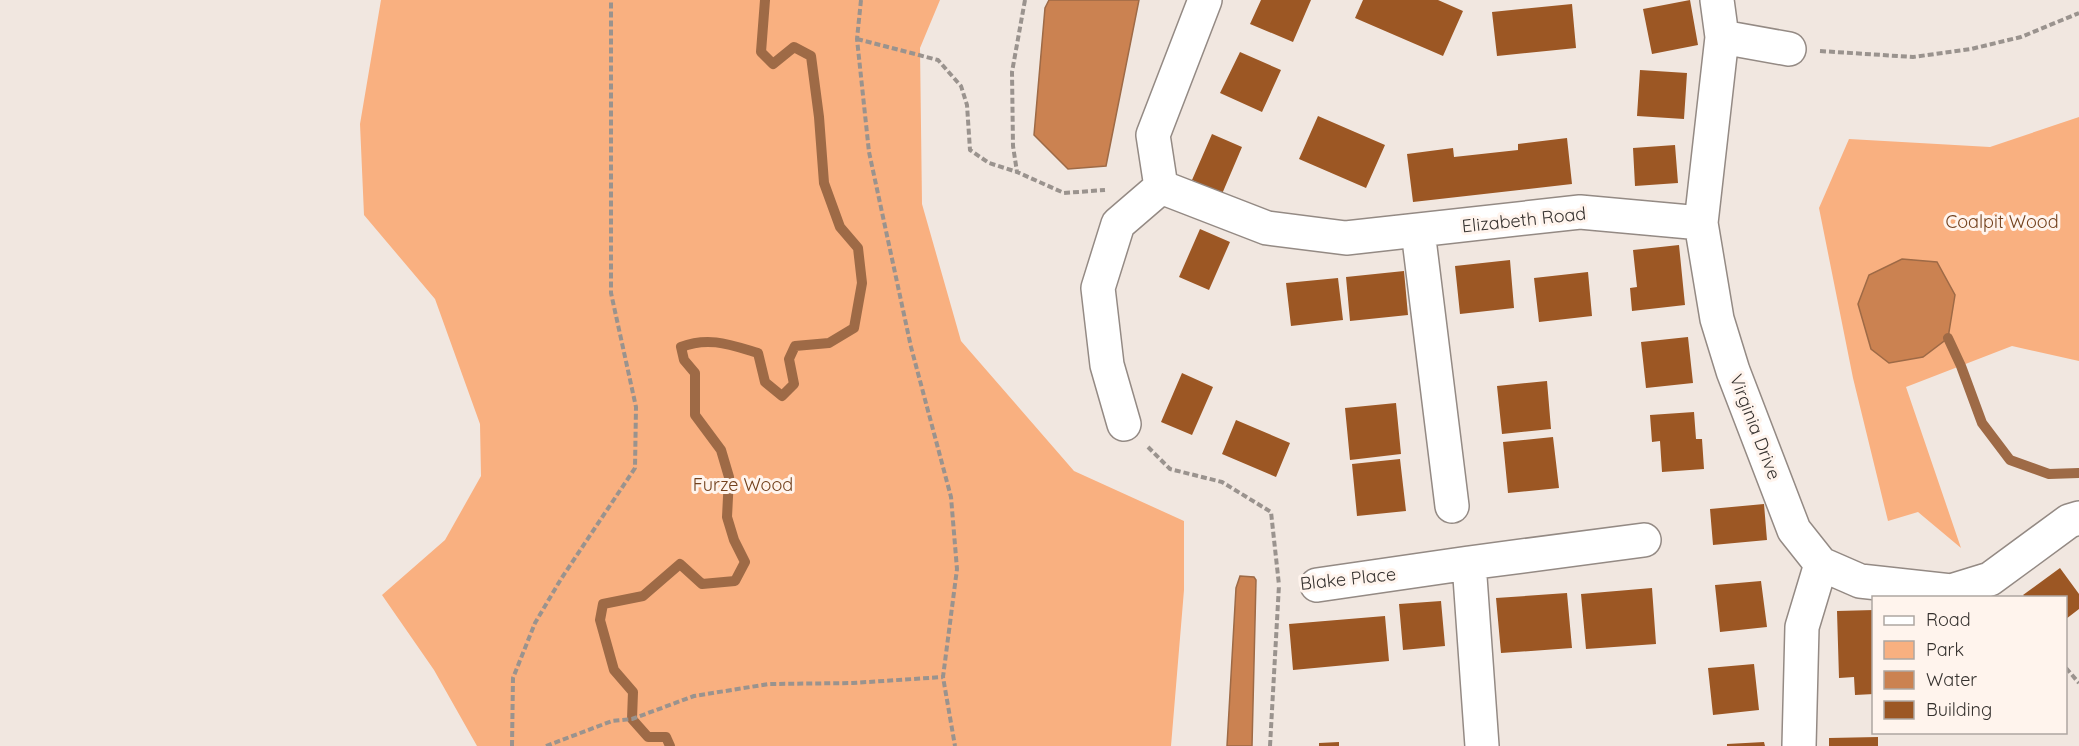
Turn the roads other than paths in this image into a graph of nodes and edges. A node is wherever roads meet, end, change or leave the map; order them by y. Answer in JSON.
{"nodes":[{"id":1,"x":1205,"y":0,"type":"edge"},
{"id":2,"x":1717,"y":0,"type":"edge"},
{"id":3,"x":1722,"y":37,"type":"junction"},
{"id":4,"x":1789,"y":49,"type":"road end"},
{"id":5,"x":1161,"y":187,"type":"junction"},
{"id":6,"x":1701,"y":223,"type":"junction"},
{"id":7,"x":1418,"y":231,"type":"junction"},
{"id":8,"x":1124,"y":424,"type":"road end"},
{"id":9,"x":1452,"y":506,"type":"dead end"},
{"id":10,"x":2079,"y":518,"type":"edge"},
{"id":11,"x":1644,"y":540,"type":"dead end"},
{"id":12,"x":1469,"y":563,"type":"junction"},
{"id":13,"x":1821,"y":564,"type":"junction"},
{"id":14,"x":1317,"y":585,"type":"road end"},
{"id":15,"x":1974,"y":591,"type":"edge"},
{"id":16,"x":1482,"y":746,"type":"edge"},
{"id":17,"x":1799,"y":746,"type":"edge"}],
"edges":[{"from":1,"to":5,"type":"street"},
{"from":2,"to":3,"type":"street","name":"Virginia Drive"},
{"from":3,"to":4,"type":"street"},
{"from":3,"to":6,"type":"street","name":"Virginia Drive"},
{"from":5,"to":7,"type":"street","name":"Elizabeth Road"},
{"from":5,"to":8,"type":"street"},
{"from":6,"to":7,"type":"street","name":"Elizabeth Road"},
{"from":6,"to":13,"type":"street","name":"Virginia Drive"},
{"from":7,"to":9,"type":"street"},
{"from":10,"to":15,"type":"street","name":"Virginia Drive"},
{"from":11,"to":12,"type":"street","name":"Blake Place"},
{"from":12,"to":14,"type":"street","name":"Blake Place"},
{"from":12,"to":16,"type":"street"},
{"from":13,"to":15,"type":"street","name":"Virginia Drive"},
{"from":13,"to":17,"type":"street"}]}
